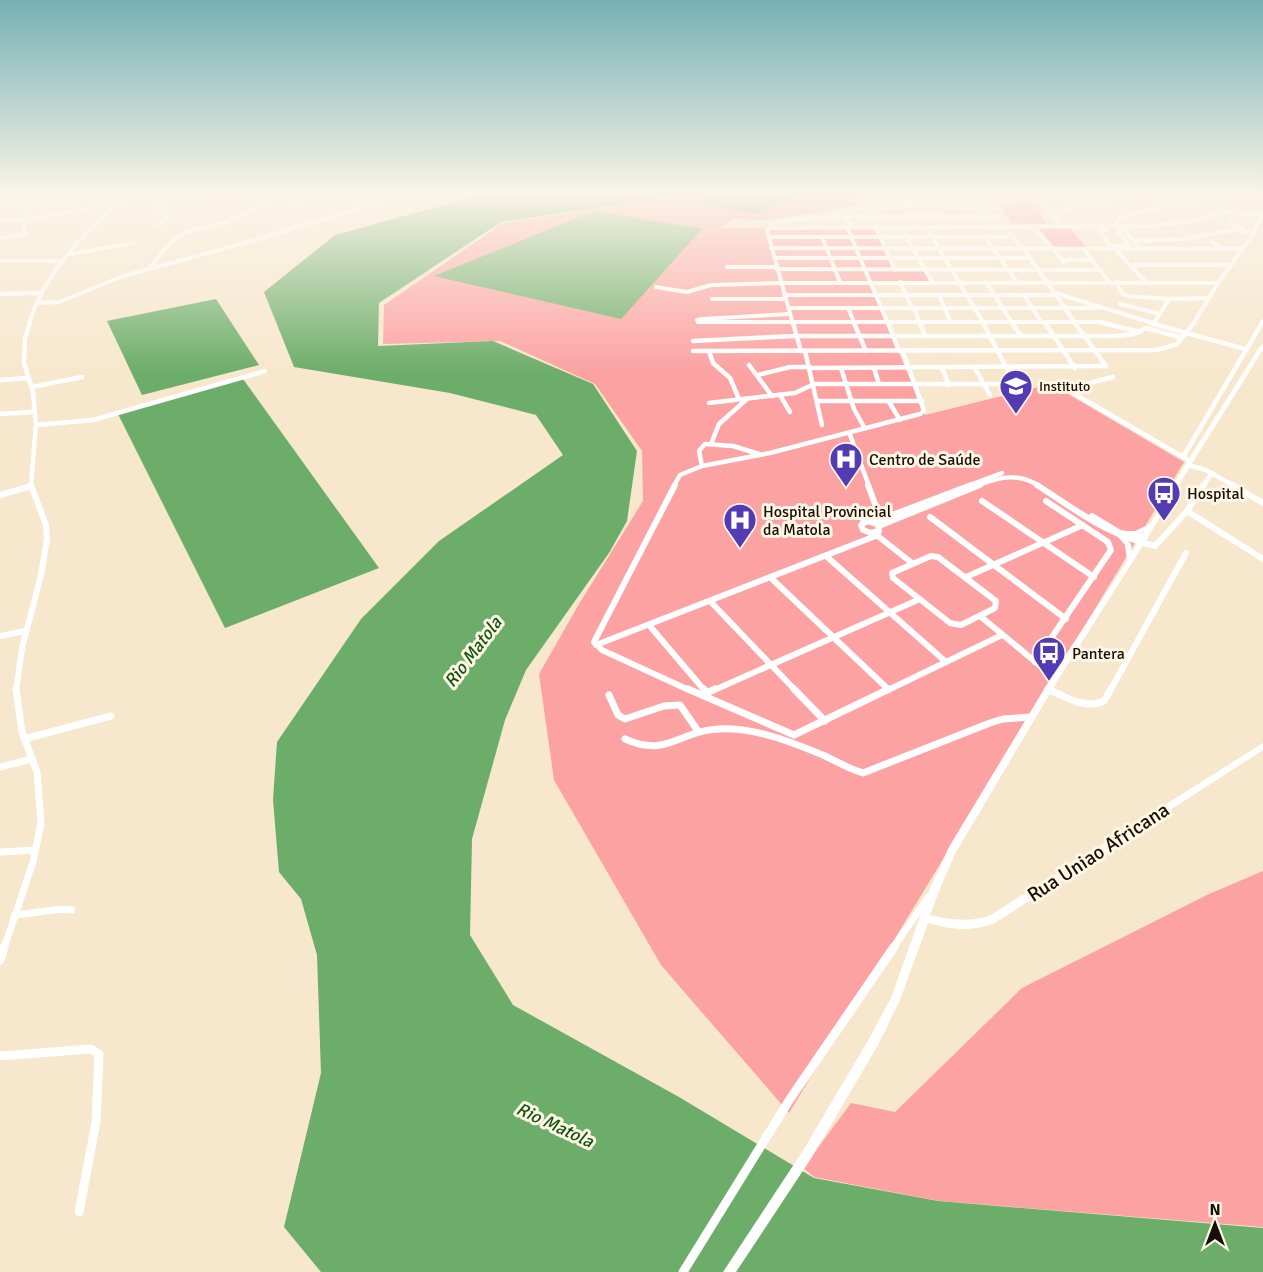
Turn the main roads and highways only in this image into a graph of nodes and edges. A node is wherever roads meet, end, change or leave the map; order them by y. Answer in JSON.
{"nodes":[{"id":1,"x":1263,"y":346,"type":"edge"},
{"id":2,"x":1152,"y":525,"type":"junction"},
{"id":3,"x":1130,"y":562,"type":"junction"},
{"id":4,"x":1263,"y":746,"type":"edge"},
{"id":5,"x":924,"y":918,"type":"junction"},
{"id":6,"x":729,"y":1272,"type":"edge"}],
"edges":[{"from":1,"to":2,"type":"main road"},
{"from":2,"to":3,"type":"main road"},
{"from":2,"to":3,"type":"main road"},
{"from":3,"to":5,"type":"main road"},
{"from":4,"to":5,"type":"main road","name":"Rua Uniao Africana"},
{"from":5,"to":6,"type":"main road"}]}
